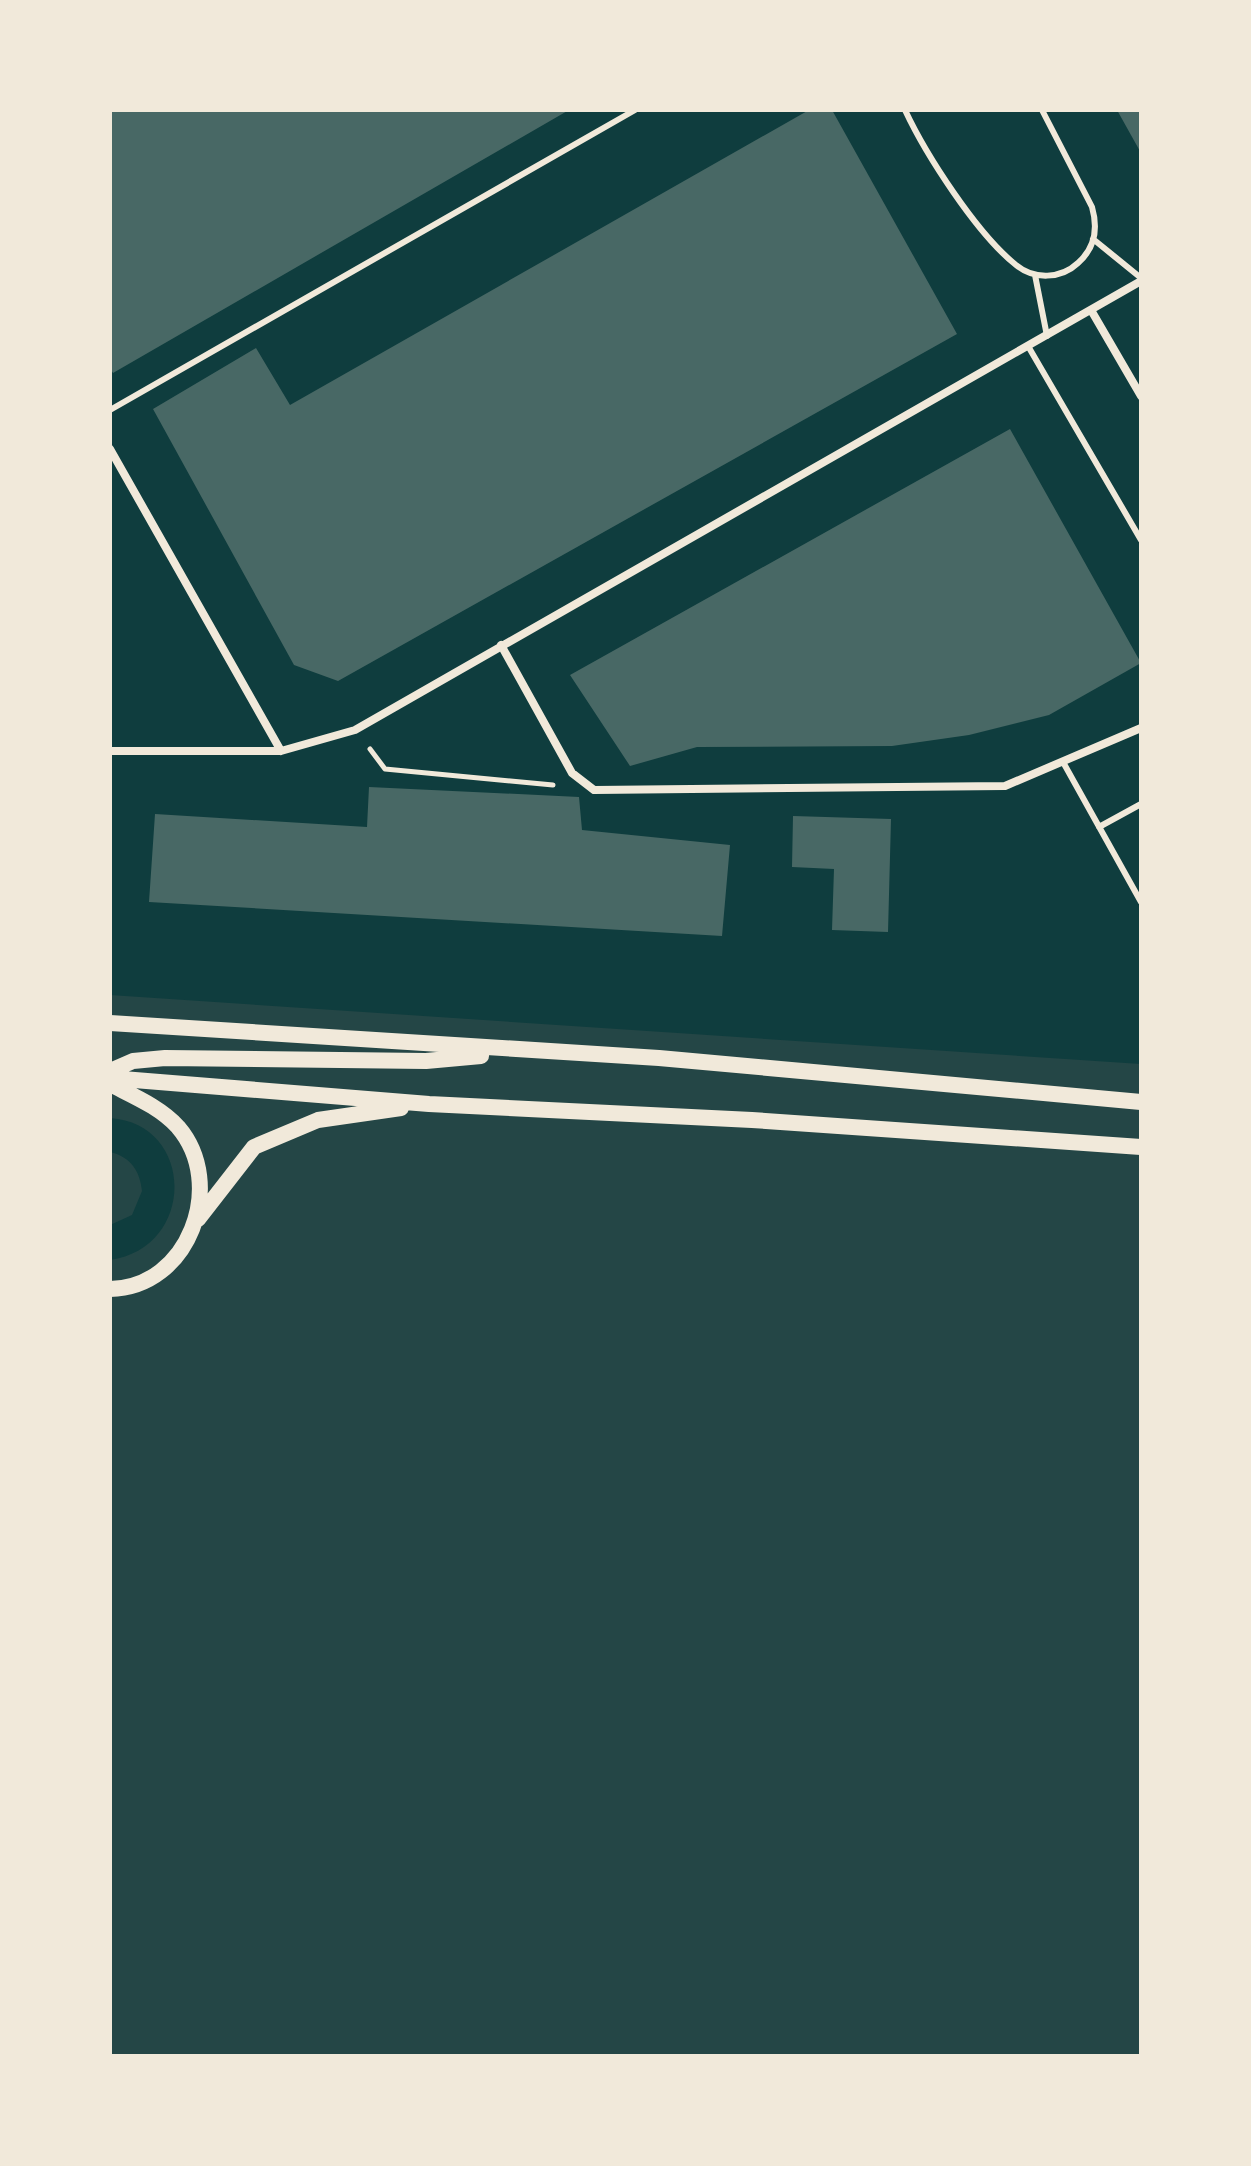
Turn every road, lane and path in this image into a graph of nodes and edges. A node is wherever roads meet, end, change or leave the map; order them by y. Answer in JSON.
{"nodes":[{"id":1,"x":635,"y":110,"type":"edge"},
{"id":2,"x":905,"y":110,"type":"edge"},
{"id":3,"x":1042,"y":110,"type":"edge"},
{"id":4,"x":1093,"y":239,"type":"junction"},
{"id":5,"x":1035,"y":275,"type":"junction"},
{"id":6,"x":1141,"y":280,"type":"edge"},
{"id":7,"x":1091,"y":310,"type":"junction"},
{"id":8,"x":1047,"y":336,"type":"junction"},
{"id":9,"x":1028,"y":346,"type":"junction"},
{"id":10,"x":1141,"y":396,"type":"edge"},
{"id":11,"x":110,"y":410,"type":"edge"},
{"id":12,"x":110,"y":449,"type":"edge"},
{"id":13,"x":1141,"y":540,"type":"edge"},
{"id":14,"x":501,"y":645,"type":"junction"},
{"id":15,"x":1141,"y":728,"type":"edge"},
{"id":16,"x":355,"y":730,"type":"junction"},
{"id":17,"x":110,"y":751,"type":"edge"},
{"id":18,"x":281,"y":751,"type":"junction"},
{"id":19,"x":1063,"y":762,"type":"junction"},
{"id":20,"x":594,"y":790,"type":"junction"},
{"id":21,"x":1141,"y":804,"type":"edge"},
{"id":22,"x":1099,"y":827,"type":"junction"},
{"id":23,"x":1141,"y":902,"type":"edge"},
{"id":24,"x":110,"y":1023,"type":"edge"},
{"id":25,"x":534,"y":1051,"type":"junction"},
{"id":26,"x":110,"y":1071,"type":"edge"},
{"id":27,"x":110,"y":1081,"type":"edge"},
{"id":28,"x":1141,"y":1102,"type":"edge"},
{"id":29,"x":429,"y":1104,"type":"junction"},
{"id":30,"x":1141,"y":1147,"type":"edge"},
{"id":31,"x":194,"y":1224,"type":"junction"},
{"id":32,"x":110,"y":1289,"type":"edge"}],
"edges":[{"from":1,"to":11,"type":"lane"},
{"from":2,"to":5,"type":"lane"},
{"from":3,"to":4,"type":"lane"},
{"from":4,"to":5,"type":"lane"},
{"from":4,"to":6,"type":"lane"},
{"from":5,"to":8,"type":"lane"},
{"from":6,"to":7,"type":"street"},
{"from":7,"to":8,"type":"street"},
{"from":7,"to":10,"type":"street"},
{"from":8,"to":9,"type":"street"},
{"from":9,"to":13,"type":"lane"},
{"from":9,"to":14,"type":"street"},
{"from":12,"to":18,"type":"street"},
{"from":14,"to":16,"type":"street"},
{"from":14,"to":20,"type":"street"},
{"from":15,"to":19,"type":"street"},
{"from":16,"to":18,"type":"street"},
{"from":16,"to":20,"type":"path"},
{"from":17,"to":18,"type":"street"},
{"from":19,"to":20,"type":"street"},
{"from":19,"to":22,"type":"lane"},
{"from":21,"to":22,"type":"lane"},
{"from":22,"to":23,"type":"lane"},
{"from":24,"to":25,"type":"main road"},
{"from":25,"to":26,"type":"main road"},
{"from":25,"to":28,"type":"main road"},
{"from":27,"to":29,"type":"main road"},
{"from":27,"to":31,"type":"main road"},
{"from":29,"to":30,"type":"main road"},
{"from":29,"to":31,"type":"main road"},
{"from":31,"to":32,"type":"main road"}]}
